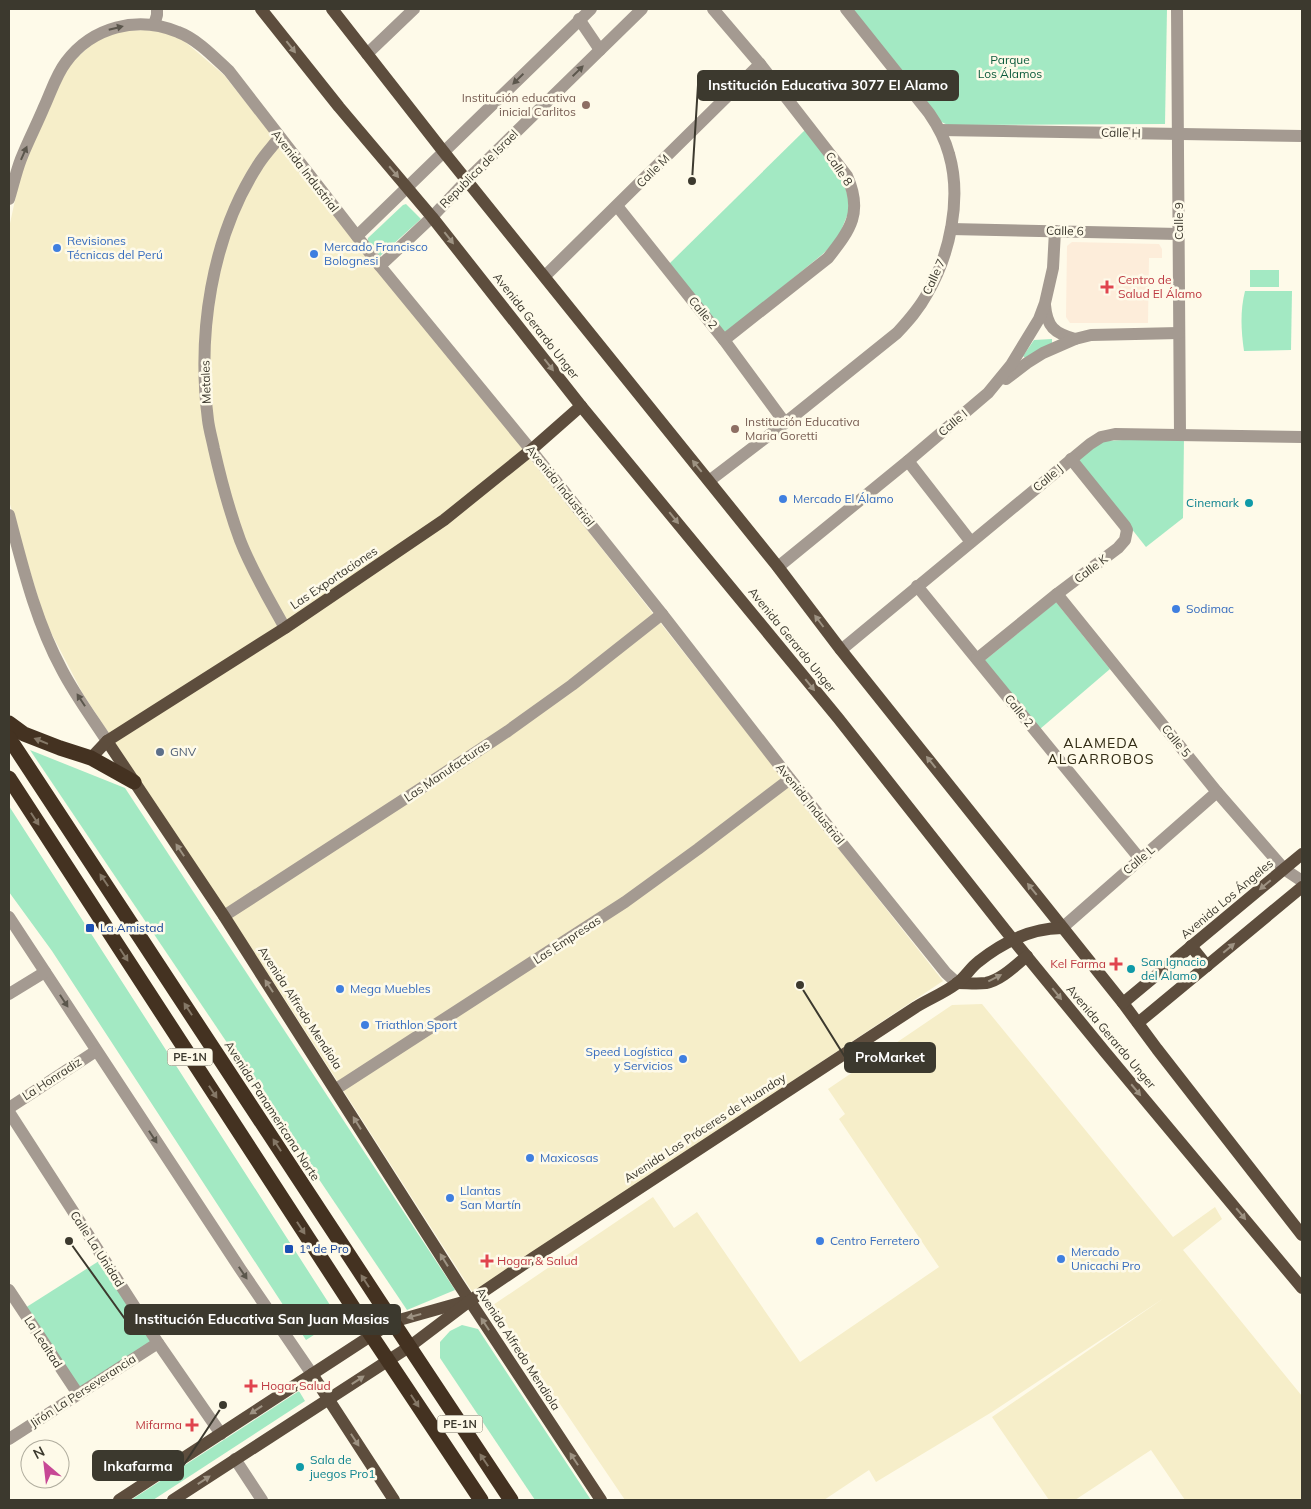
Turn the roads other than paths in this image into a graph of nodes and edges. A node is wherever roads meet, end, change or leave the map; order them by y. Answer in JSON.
{"nodes":[{"id":1,"x":157,"y":9,"type":"edge"},
{"id":2,"x":261,"y":9,"type":"edge"},
{"id":3,"x":332,"y":9,"type":"edge"},
{"id":4,"x":414,"y":9,"type":"edge"},
{"id":5,"x":589,"y":9,"type":"edge"},
{"id":6,"x":642,"y":9,"type":"edge"},
{"id":7,"x":713,"y":9,"type":"edge"},
{"id":8,"x":846,"y":9,"type":"edge"},
{"id":9,"x":1177,"y":9,"type":"edge"},
{"id":10,"x":580,"y":19,"type":"junction"},
{"id":11,"x":154,"y":25,"type":"junction"},
{"id":12,"x":600,"y":50,"type":"junction"},
{"id":13,"x":368,"y":54,"type":"junction"},
{"id":14,"x":760,"y":64,"type":"junction"},
{"id":15,"x":940,"y":130,"type":"junction"},
{"id":16,"x":1178,"y":134,"type":"junction"},
{"id":17,"x":1302,"y":136,"type":"edge"},
{"id":18,"x":279,"y":138,"type":"junction"},
{"id":19,"x":443,"y":151,"type":"junction"},
{"id":20,"x":467,"y":180,"type":"junction"},
{"id":21,"x":406,"y":187,"type":"junction"},
{"id":22,"x":9,"y":199,"type":"edge"},
{"id":23,"x":617,"y":206,"type":"junction"},
{"id":24,"x":432,"y":217,"type":"junction"},
{"id":25,"x":951,"y":229,"type":"junction"},
{"id":26,"x":1055,"y":231,"type":"junction"},
{"id":27,"x":1179,"y":234,"type":"junction"},
{"id":28,"x":357,"y":236,"type":"junction"},
{"id":29,"x":380,"y":266,"type":"junction"},
{"id":30,"x":545,"y":276,"type":"junction"},
{"id":31,"x":1045,"y":303,"type":"junction"},
{"id":32,"x":1179,"y":333,"type":"junction"},
{"id":33,"x":1075,"y":339,"type":"junction"},
{"id":34,"x":724,"y":340,"type":"junction"},
{"id":35,"x":988,"y":393,"type":"junction"},
{"id":36,"x":581,"y":406,"type":"junction"},
{"id":37,"x":785,"y":423,"type":"junction"},
{"id":38,"x":1180,"y":434,"type":"junction"},
{"id":39,"x":1302,"y":437,"type":"edge"},
{"id":40,"x":531,"y":450,"type":"junction"},
{"id":41,"x":1071,"y":459,"type":"junction"},
{"id":42,"x":908,"y":461,"type":"junction"},
{"id":43,"x":709,"y":481,"type":"junction"},
{"id":44,"x":9,"y":515,"type":"edge"},
{"id":45,"x":971,"y":542,"type":"junction"},
{"id":46,"x":778,"y":566,"type":"junction"},
{"id":47,"x":918,"y":586,"type":"junction"},
{"id":48,"x":1057,"y":594,"type":"junction"},
{"id":49,"x":662,"y":614,"type":"junction"},
{"id":50,"x":285,"y":628,"type":"junction"},
{"id":51,"x":841,"y":650,"type":"junction"},
{"id":52,"x":977,"y":659,"type":"junction"},
{"id":53,"x":9,"y":723,"type":"edge"},
{"id":54,"x":9,"y":738,"type":"edge"},
{"id":55,"x":107,"y":741,"type":"junction"},
{"id":56,"x":91,"y":758,"type":"junction"},
{"id":57,"x":9,"y":778,"type":"edge"},
{"id":58,"x":790,"y":779,"type":"junction"},
{"id":59,"x":134,"y":782,"type":"junction"},
{"id":60,"x":1217,"y":792,"type":"junction"},
{"id":61,"x":1302,"y":854,"type":"edge"},
{"id":62,"x":1140,"y":859,"type":"junction"},
{"id":63,"x":1284,"y":869,"type":"junction"},
{"id":64,"x":1302,"y":881,"type":"edge"},
{"id":65,"x":1302,"y":887,"type":"edge"},
{"id":66,"x":224,"y":916,"type":"junction"},
{"id":67,"x":9,"y":917,"type":"edge"},
{"id":68,"x":1062,"y":928,"type":"junction"},
{"id":69,"x":1009,"y":942,"type":"junction"},
{"id":70,"x":1191,"y":946,"type":"junction"},
{"id":71,"x":1027,"y":956,"type":"junction"},
{"id":72,"x":1207,"y":966,"type":"junction"},
{"id":73,"x":46,"y":972,"type":"junction"},
{"id":74,"x":957,"y":984,"type":"junction"},
{"id":75,"x":9,"y":994,"type":"edge"},
{"id":76,"x":1123,"y":1003,"type":"junction"},
{"id":77,"x":1138,"y":1024,"type":"junction"},
{"id":78,"x":96,"y":1051,"type":"junction"},
{"id":79,"x":336,"y":1089,"type":"junction"},
{"id":80,"x":9,"y":1108,"type":"edge"},
{"id":81,"x":9,"y":1112,"type":"edge"},
{"id":82,"x":1302,"y":1235,"type":"edge"},
{"id":83,"x":1302,"y":1288,"type":"edge"},
{"id":84,"x":9,"y":1290,"type":"edge"},
{"id":85,"x":471,"y":1300,"type":"junction"},
{"id":86,"x":392,"y":1322,"type":"junction"},
{"id":87,"x":371,"y":1336,"type":"junction"},
{"id":88,"x":158,"y":1343,"type":"junction"},
{"id":89,"x":409,"y":1347,"type":"junction"},
{"id":90,"x":388,"y":1361,"type":"junction"},
{"id":91,"x":312,"y":1374,"type":"junction"},
{"id":92,"x":78,"y":1394,"type":"junction"},
{"id":93,"x":328,"y":1399,"type":"junction"},
{"id":94,"x":221,"y":1434,"type":"junction"},
{"id":95,"x":9,"y":1439,"type":"edge"},
{"id":96,"x":235,"y":1459,"type":"junction"},
{"id":97,"x":119,"y":1500,"type":"edge"},
{"id":98,"x":173,"y":1500,"type":"edge"},
{"id":99,"x":262,"y":1500,"type":"edge"},
{"id":100,"x":394,"y":1500,"type":"edge"},
{"id":101,"x":481,"y":1500,"type":"edge"},
{"id":102,"x":511,"y":1500,"type":"edge"},
{"id":103,"x":601,"y":1500,"type":"edge"}],
"edges":[{"from":1,"to":11,"type":"street"},
{"from":2,"to":21,"type":"main road","name":"Avenida Gerardo Unger","one_way":true},
{"from":3,"to":13,"type":"main road"},
{"from":4,"to":13,"type":"street"},
{"from":5,"to":10,"type":"street"},
{"from":6,"to":12,"type":"street","name":"Republica de Israel"},
{"from":7,"to":14,"type":"street","name":"Calle 8"},
{"from":8,"to":15,"type":"street","name":"Calle 7"},
{"from":9,"to":16,"type":"street","name":"Calle 9"},
{"from":10,"to":12,"type":"street"},
{"from":10,"to":19,"type":"street","one_way":true},
{"from":11,"to":18,"type":"street","name":"Avenida Industrial"},
{"from":22,"to":11,"type":"street","one_way":true},
{"from":20,"to":12,"type":"street","name":"Republica de Israel","one_way":true},
{"from":13,"to":19,"type":"main road"},
{"from":14,"to":23,"type":"street","name":"Calle M"},
{"from":14,"to":34,"type":"street","name":"Calle 8"},
{"from":15,"to":16,"type":"street","name":"Calle H"},
{"from":15,"to":25,"type":"street","name":"Calle 7"},
{"from":16,"to":17,"type":"street","name":"Calle H"},
{"from":16,"to":27,"type":"street","name":"Calle 9"},
{"from":18,"to":28,"type":"street","name":"Avenida Industrial"},
{"from":18,"to":50,"type":"street","name":"Metales"},
{"from":19,"to":20,"type":"main road"},
{"from":19,"to":21,"type":"street"},
{"from":20,"to":24,"type":"street","name":"Republica de Israel"},
{"from":20,"to":30,"type":"main road"},
{"from":21,"to":24,"type":"main road","name":"Avenida Gerardo Unger"},
{"from":21,"to":28,"type":"street"},
{"from":23,"to":30,"type":"street","name":"Calle M"},
{"from":23,"to":34,"type":"street","name":"Calle 2"},
{"from":24,"to":29,"type":"street","name":"Republica de Israel"},
{"from":24,"to":36,"type":"main road","name":"Avenida Gerardo Unger","one_way":true},
{"from":25,"to":26,"type":"street","name":"Calle 6"},
{"from":25,"to":37,"type":"street","name":"Calle 7"},
{"from":26,"to":27,"type":"street","name":"Calle 6"},
{"from":26,"to":31,"type":"street","name":"Calle I"},
{"from":27,"to":32,"type":"street","name":"Calle 9"},
{"from":28,"to":29,"type":"street","name":"Avenida Industrial"},
{"from":29,"to":40,"type":"street","name":"Avenida Industrial"},
{"from":43,"to":30,"type":"main road","one_way":true},
{"from":31,"to":33,"type":"street"},
{"from":31,"to":35,"type":"street","name":"Calle I"},
{"from":32,"to":33,"type":"street"},
{"from":32,"to":38,"type":"street","name":"Calle 9"},
{"from":33,"to":35,"type":"street"},
{"from":34,"to":37,"type":"street","name":"Calle 2"},
{"from":35,"to":42,"type":"street","name":"Calle I"},
{"from":36,"to":40,"type":"main road","name":"Las Exportaciones"},
{"from":36,"to":69,"type":"main road","name":"Avenida Gerardo Unger","one_way":true},
{"from":37,"to":43,"type":"street","name":"Calle 7"},
{"from":38,"to":39,"type":"street","name":"Calle J"},
{"from":38,"to":41,"type":"street","name":"Calle J"},
{"from":40,"to":49,"type":"street","name":"Avenida Industrial"},
{"from":40,"to":50,"type":"main road","name":"Las Exportaciones"},
{"from":41,"to":45,"type":"street","name":"Calle J"},
{"from":41,"to":48,"type":"street","name":"Calle K"},
{"from":42,"to":45,"type":"street"},
{"from":42,"to":46,"type":"street","name":"Calle I"},
{"from":43,"to":46,"type":"main road"},
{"from":55,"to":44,"type":"street","name":"Avenida Alfredo Mendiola","one_way":true},
{"from":45,"to":47,"type":"street","name":"Calle J"},
{"from":51,"to":46,"type":"main road","one_way":true},
{"from":47,"to":51,"type":"street","name":"Calle J"},
{"from":47,"to":52,"type":"street","name":"Calle 2"},
{"from":48,"to":52,"type":"street","name":"Calle K"},
{"from":48,"to":60,"type":"street","name":"Calle 5"},
{"from":49,"to":58,"type":"street","name":"Avenida Industrial"},
{"from":49,"to":66,"type":"street","name":"Las Manufacturas"},
{"from":50,"to":55,"type":"main road","name":"Las Exportaciones"},
{"from":68,"to":51,"type":"main road","one_way":true},
{"from":52,"to":62,"type":"street","name":"Calle 2"},
{"from":56,"to":53,"type":"highway","one_way":true},
{"from":86,"to":54,"type":"highway","name":"Avenida Panamericana Norte","number":"PE-1N","one_way":true},
{"from":55,"to":56,"type":"main road","name":"Las Exportaciones"},
{"from":55,"to":59,"type":"main road","name":"Avenida Alfredo Mendiola"},
{"from":56,"to":59,"type":"highway"},
{"from":57,"to":87,"type":"highway","number":"PE-1N","one_way":true},
{"from":58,"to":74,"type":"street","name":"Avenida Industrial"},
{"from":58,"to":79,"type":"street","name":"Las Empresas"},
{"from":66,"to":59,"type":"main road","name":"Avenida Alfredo Mendiola","one_way":true},
{"from":60,"to":62,"type":"street","name":"Calle L"},
{"from":60,"to":63,"type":"street","name":"Calle 5"},
{"from":61,"to":63,"type":"main road","name":"Avenida Los Ángeles"},
{"from":62,"to":68,"type":"street","name":"Calle L"},
{"from":63,"to":64,"type":"street","name":"Calle 5"},
{"from":63,"to":70,"type":"main road","name":"Avenida Los Ángeles","one_way":true},
{"from":72,"to":65,"type":"main road","one_way":true},
{"from":79,"to":66,"type":"main road","name":"Avenida Alfredo Mendiola","one_way":true},
{"from":67,"to":73,"type":"street"},
{"from":68,"to":69,"type":"main road","name":"Avenida Los Próceres de Huandoy"},
{"from":68,"to":76,"type":"main road"},
{"from":69,"to":71,"type":"main road","name":"Avenida Gerardo Unger"},
{"from":69,"to":74,"type":"main road","name":"Avenida Los Próceres de Huandoy"},
{"from":70,"to":72,"type":"main road"},
{"from":70,"to":76,"type":"main road","name":"Avenida Los Ángeles"},
{"from":74,"to":71,"type":"main road","name":"Avenida Los Próceres de Huandoy","one_way":true},
{"from":71,"to":83,"type":"main road","name":"Avenida Gerardo Unger","one_way":true},
{"from":72,"to":77,"type":"main road"},
{"from":73,"to":75,"type":"street"},
{"from":73,"to":78,"type":"street","one_way":true},
{"from":74,"to":85,"type":"main road","name":"Avenida Los Próceres de Huandoy"},
{"from":76,"to":77,"type":"main road"},
{"from":77,"to":82,"type":"main road"},
{"from":78,"to":80,"type":"street","name":"La Honradiz"},
{"from":78,"to":91,"type":"street","one_way":true},
{"from":85,"to":79,"type":"main road","name":"Avenida Alfredo Mendiola","one_way":true},
{"from":81,"to":88,"type":"street","name":"Calle La Unidad"},
{"from":84,"to":92,"type":"street","name":"La Lealtad"},
{"from":85,"to":86,"type":"main road","name":"Avenida Los Próceres de Huandoy","one_way":true},
{"from":85,"to":89,"type":"main road","name":"Avenida Los Próceres de Huandoy"},
{"from":103,"to":85,"type":"main road","name":"Avenida Alfredo Mendiola","one_way":true},
{"from":86,"to":87,"type":"main road","name":"Avenida Los Próceres de Huandoy"},
{"from":86,"to":89,"type":"highway","name":"Avenida Panamericana Norte","number":"PE-1N"},
{"from":87,"to":90,"type":"highway","number":"PE-1N"},
{"from":87,"to":91,"type":"main road","name":"Avenida Los Próceres de Huandoy"},
{"from":88,"to":92,"type":"street","name":"Jirón La Perseverancia"},
{"from":88,"to":94,"type":"street","name":"Calle La Unidad"},
{"from":89,"to":90,"type":"main road","name":"Avenida Los Próceres de Huandoy"},
{"from":102,"to":89,"type":"highway","name":"Avenida Panamericana Norte","number":"PE-1N","one_way":true},
{"from":93,"to":90,"type":"main road","name":"Avenida Los Próceres de Huandoy","one_way":true},
{"from":90,"to":101,"type":"highway","number":"PE-1N","one_way":true},
{"from":91,"to":93,"type":"main road"},
{"from":91,"to":94,"type":"main road","name":"Avenida Los Próceres de Huandoy","one_way":true},
{"from":92,"to":95,"type":"street","name":"Jirón La Perseverancia"},
{"from":93,"to":96,"type":"main road","name":"Avenida Los Próceres de Huandoy"},
{"from":93,"to":100,"type":"main road","one_way":true},
{"from":94,"to":97,"type":"main road","name":"Avenida Los Próceres de Huandoy"},
{"from":98,"to":96,"type":"main road","name":"Avenida Los Próceres de Huandoy","one_way":true},
{"from":96,"to":99,"type":"street"}]}
